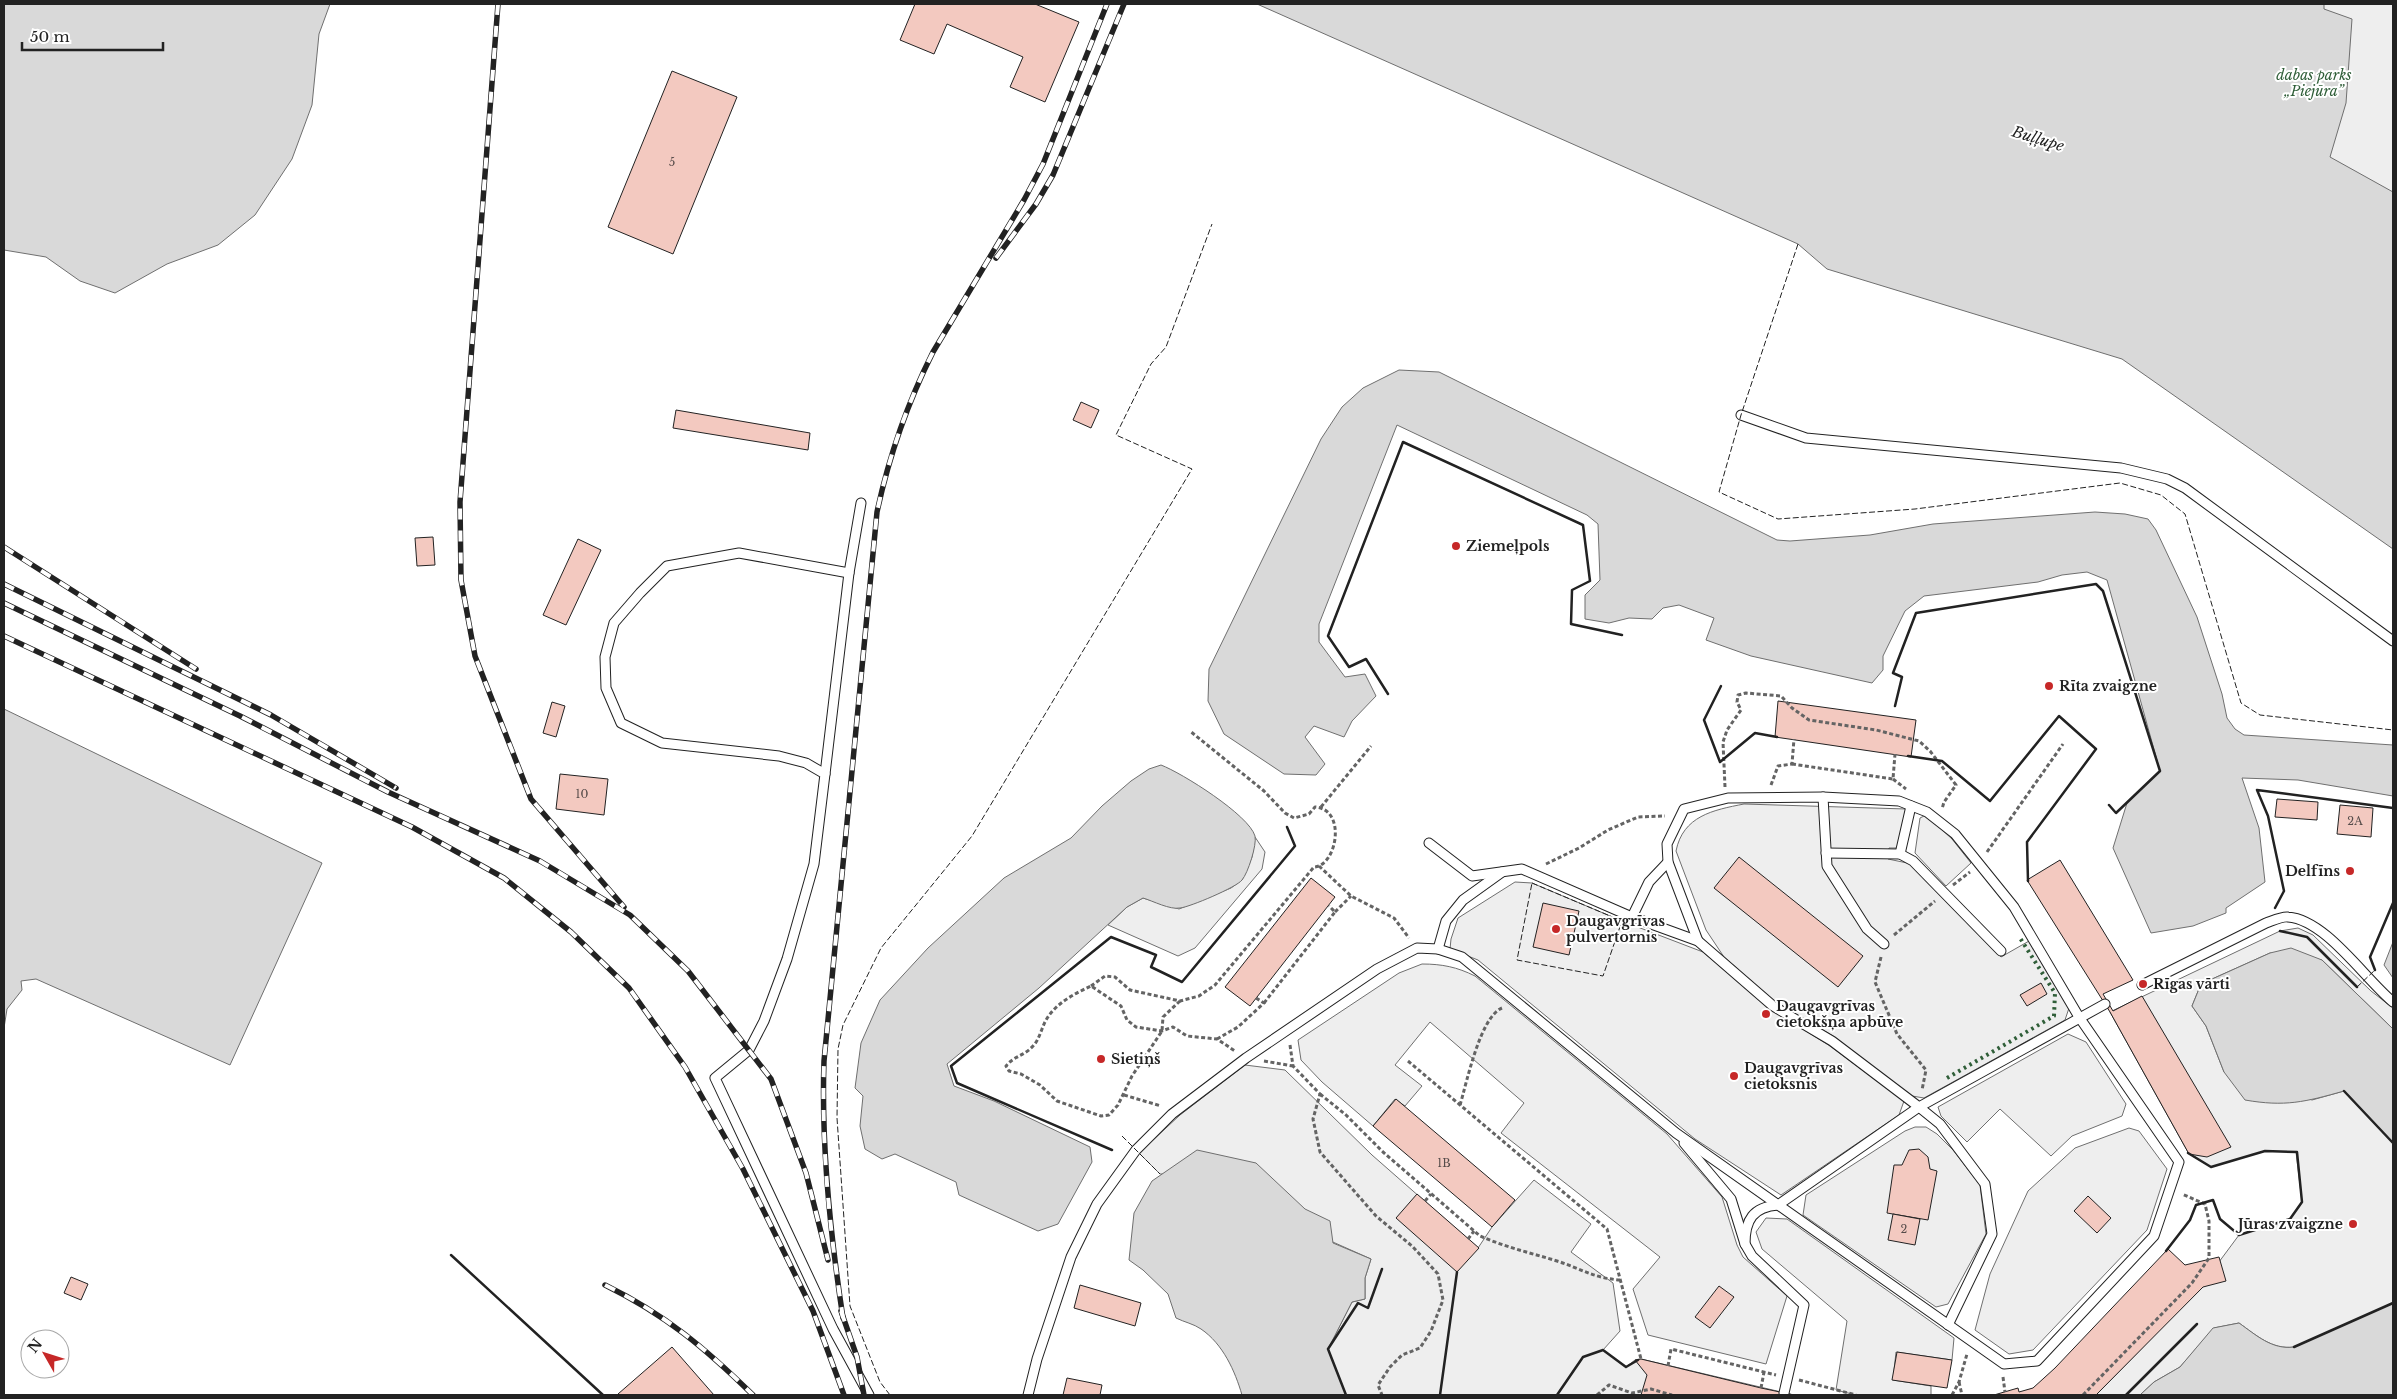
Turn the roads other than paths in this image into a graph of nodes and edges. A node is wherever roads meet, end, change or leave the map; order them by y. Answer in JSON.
{"nodes":[{"id":1,"x":1741,"y":415,"type":"dead end"},
{"id":2,"x":861,"y":503,"type":"dead end"},
{"id":3,"x":849,"y":573,"type":"junction"},
{"id":4,"x":2393,"y":641,"type":"edge"},
{"id":5,"x":825,"y":774,"type":"junction"},
{"id":6,"x":1823,"y":797,"type":"junction"},
{"id":7,"x":1912,"y":806,"type":"junction"},
{"id":8,"x":1428,"y":844,"type":"dead end"},
{"id":9,"x":1826,"y":852,"type":"junction"},
{"id":10,"x":1900,"y":854,"type":"junction"},
{"id":11,"x":1668,"y":862,"type":"junction"},
{"id":12,"x":1504,"y":871,"type":"junction"},
{"id":13,"x":1632,"y":917,"type":"junction"},
{"id":14,"x":1698,"y":941,"type":"junction"},
{"id":15,"x":1884,"y":944,"type":"road end"},
{"id":16,"x":1438,"y":949,"type":"junction"},
{"id":17,"x":2000,"y":951,"type":"dead end"},
{"id":18,"x":2142,"y":985,"type":"dead end"},
{"id":19,"x":2393,"y":1002,"type":"edge"},
{"id":20,"x":2105,"y":1004,"type":"dead end"},
{"id":21,"x":2079,"y":1017,"type":"junction"},
{"id":22,"x":1919,"y":1107,"type":"junction"},
{"id":23,"x":1676,"y":1134,"type":"junction"},
{"id":24,"x":1778,"y":1205,"type":"junction"},
{"id":25,"x":1745,"y":1244,"type":"junction"},
{"id":26,"x":1948,"y":1325,"type":"junction"},
{"id":27,"x":1784,"y":1393,"type":"dead end"},
{"id":28,"x":869,"y":1395,"type":"edge"},
{"id":29,"x":1028,"y":1395,"type":"edge"}],
"edges":[{"from":1,"to":4,"type":"lane"},
{"from":2,"to":3,"type":"lane"},
{"from":3,"to":5,"type":"lane"},
{"from":3,"to":5,"type":"lane"},
{"from":5,"to":28,"type":"lane"},
{"from":6,"to":7,"type":"lane"},
{"from":6,"to":9,"type":"lane"},
{"from":6,"to":11,"type":"lane"},
{"from":7,"to":10,"type":"lane"},
{"from":7,"to":21,"type":"lane"},
{"from":8,"to":12,"type":"lane"},
{"from":9,"to":10,"type":"lane"},
{"from":9,"to":15,"type":"lane"},
{"from":10,"to":17,"type":"lane"},
{"from":11,"to":13,"type":"lane"},
{"from":11,"to":14,"type":"lane"},
{"from":12,"to":13,"type":"lane"},
{"from":12,"to":16,"type":"lane"},
{"from":13,"to":14,"type":"lane"},
{"from":14,"to":22,"type":"lane"},
{"from":16,"to":23,"type":"lane"},
{"from":16,"to":29,"type":"lane"},
{"from":18,"to":19,"type":"lane"},
{"from":20,"to":21,"type":"lane"},
{"from":21,"to":22,"type":"lane"},
{"from":21,"to":26,"type":"lane"},
{"from":22,"to":24,"type":"lane"},
{"from":22,"to":26,"type":"lane"},
{"from":23,"to":24,"type":"lane"},
{"from":23,"to":25,"type":"lane"},
{"from":24,"to":25,"type":"lane"},
{"from":24,"to":26,"type":"lane"},
{"from":25,"to":27,"type":"lane"}]}
